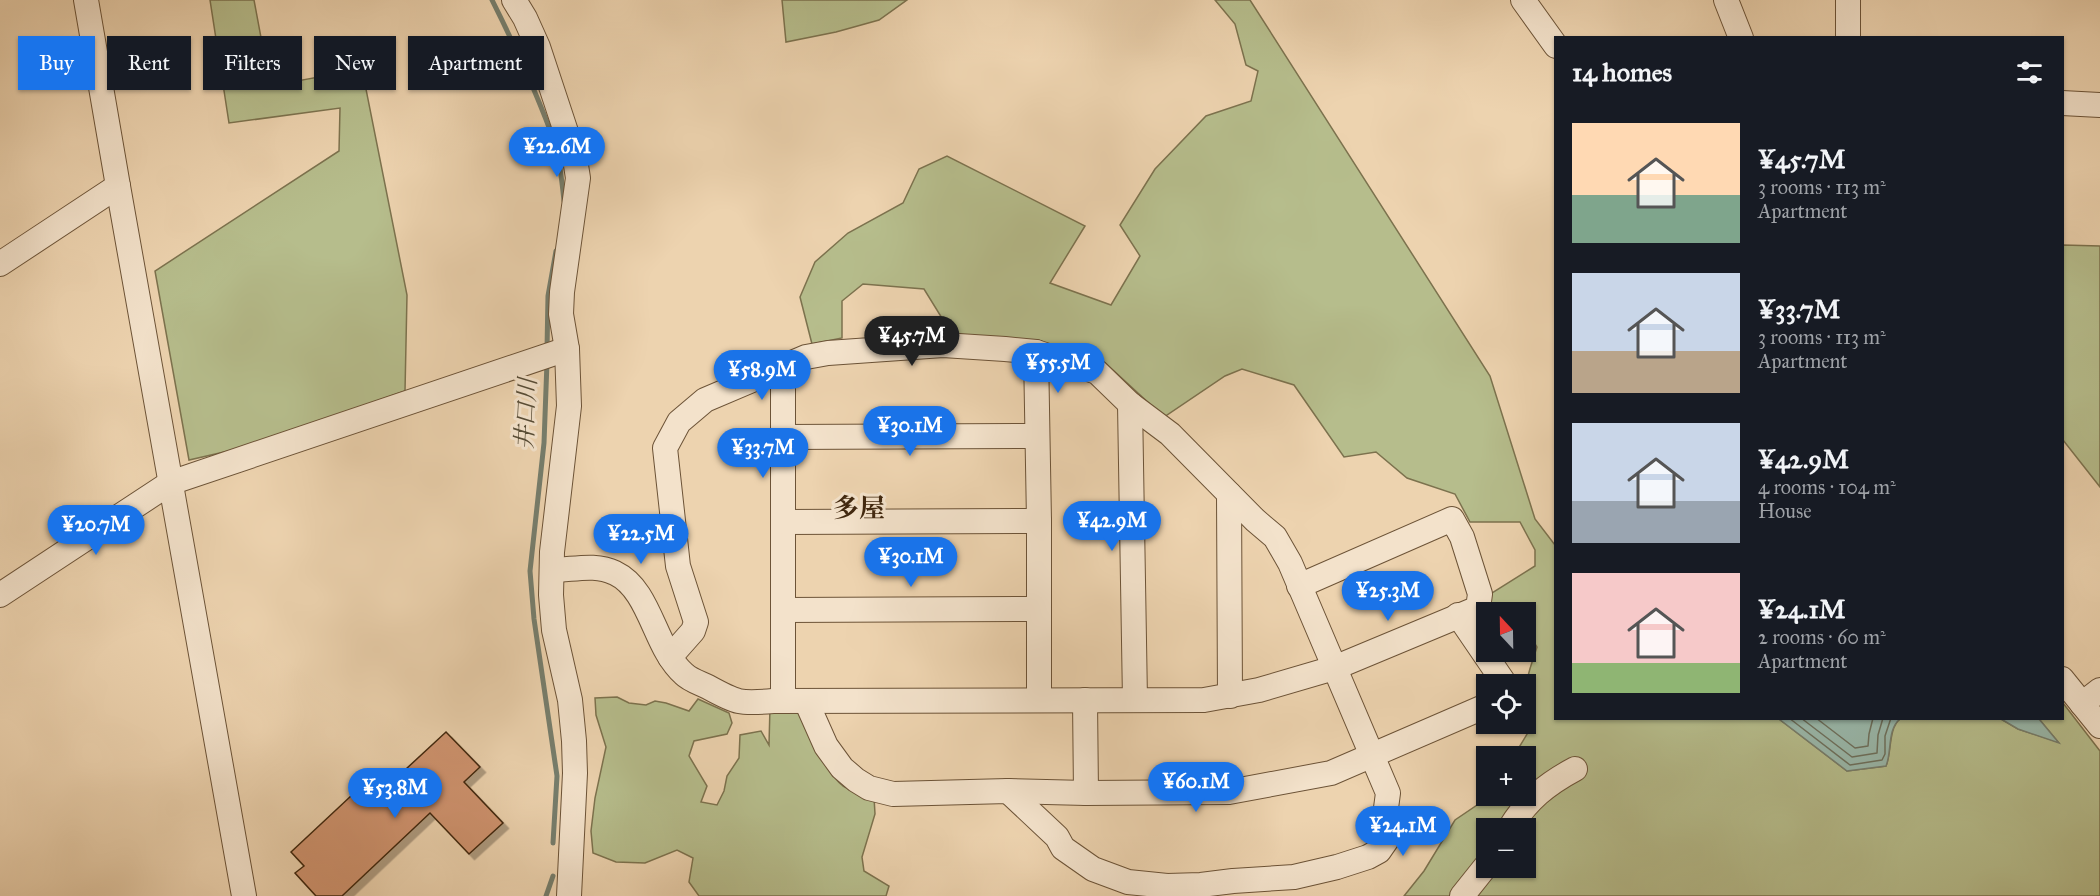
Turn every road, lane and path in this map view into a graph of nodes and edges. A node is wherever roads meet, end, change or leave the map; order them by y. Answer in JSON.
{"nodes":[{"id":1,"x":86,"y":0,"type":"edge"},
{"id":2,"x":514,"y":0,"type":"edge"},
{"id":3,"x":1523,"y":0,"type":"edge"},
{"id":4,"x":1726,"y":0,"type":"edge"},
{"id":5,"x":1848,"y":0,"type":"edge"},
{"id":6,"x":1740,"y":36,"type":"edge"},
{"id":7,"x":1848,"y":36,"type":"edge"},
{"id":8,"x":1554,"y":43,"type":"edge"},
{"id":9,"x":2064,"y":104,"type":"edge"},
{"id":10,"x":2100,"y":105,"type":"edge"},
{"id":11,"x":118,"y":186,"type":"junction"},
{"id":12,"x":0,"y":264,"type":"edge"},
{"id":13,"x":567,"y":350,"type":"junction"},
{"id":14,"x":1036,"y":352,"type":"junction"},
{"id":15,"x":783,"y":366,"type":"junction"},
{"id":16,"x":1130,"y":404,"type":"junction"},
{"id":17,"x":783,"y":436,"type":"junction"},
{"id":18,"x":1037,"y":436,"type":"junction"},
{"id":19,"x":170,"y":483,"type":"junction"},
{"id":20,"x":1229,"y":494,"type":"junction"},
{"id":21,"x":1039,"y":520,"type":"junction"},
{"id":22,"x":784,"y":522,"type":"junction"},
{"id":23,"x":552,"y":570,"type":"junction"},
{"id":24,"x":1299,"y":586,"type":"junction"},
{"id":25,"x":0,"y":595,"type":"edge"},
{"id":26,"x":1039,"y":609,"type":"junction"},
{"id":27,"x":783,"y":610,"type":"junction"},
{"id":28,"x":1458,"y":615,"type":"junction"},
{"id":29,"x":670,"y":657,"type":"junction"},
{"id":30,"x":1334,"y":668,"type":"junction"},
{"id":31,"x":1498,"y":674,"type":"edge"},
{"id":32,"x":2064,"y":680,"type":"edge"},
{"id":33,"x":1230,"y":696,"type":"junction"},
{"id":34,"x":2091,"y":697,"type":"edge"},
{"id":35,"x":1039,"y":700,"type":"junction"},
{"id":36,"x":1085,"y":700,"type":"junction"},
{"id":37,"x":1135,"y":700,"type":"junction"},
{"id":38,"x":794,"y":701,"type":"junction"},
{"id":39,"x":1476,"y":710,"type":"edge"},
{"id":40,"x":2100,"y":726,"type":"edge"},
{"id":41,"x":1372,"y":757,"type":"junction"},
{"id":42,"x":1575,"y":769,"type":"dead end"},
{"id":43,"x":1008,"y":791,"type":"junction"},
{"id":44,"x":1086,"y":793,"type":"junction"},
{"id":45,"x":1517,"y":818,"type":"edge"},
{"id":46,"x":1476,"y":878,"type":"edge"},
{"id":47,"x":244,"y":896,"type":"edge"},
{"id":48,"x":569,"y":896,"type":"edge"},
{"id":49,"x":1462,"y":896,"type":"edge"}],
"edges":[{"from":1,"to":11,"type":"street"},
{"from":2,"to":13,"type":"street"},
{"from":3,"to":8,"type":"street"},
{"from":4,"to":6,"type":"street"},
{"from":5,"to":7,"type":"street"},
{"from":9,"to":10,"type":"street"},
{"from":11,"to":12,"type":"street"},
{"from":11,"to":19,"type":"street"},
{"from":13,"to":19,"type":"street"},
{"from":13,"to":23,"type":"street"},
{"from":14,"to":15,"type":"street"},
{"from":14,"to":16,"type":"street"},
{"from":14,"to":18,"type":"street"},
{"from":15,"to":17,"type":"street"},
{"from":15,"to":29,"type":"street"},
{"from":16,"to":20,"type":"street"},
{"from":16,"to":37,"type":"street"},
{"from":17,"to":18,"type":"street"},
{"from":17,"to":22,"type":"street"},
{"from":18,"to":21,"type":"street"},
{"from":19,"to":25,"type":"street"},
{"from":19,"to":47,"type":"street"},
{"from":20,"to":24,"type":"street"},
{"from":20,"to":33,"type":"street"},
{"from":21,"to":22,"type":"street"},
{"from":21,"to":26,"type":"street"},
{"from":22,"to":27,"type":"street"},
{"from":23,"to":29,"type":"street"},
{"from":23,"to":48,"type":"street"},
{"from":24,"to":28,"type":"street"},
{"from":24,"to":30,"type":"street"},
{"from":26,"to":27,"type":"street"},
{"from":26,"to":35,"type":"street"},
{"from":27,"to":38,"type":"street"},
{"from":28,"to":30,"type":"street"},
{"from":28,"to":31,"type":"street"},
{"from":29,"to":38,"type":"street"},
{"from":30,"to":33,"type":"street"},
{"from":30,"to":41,"type":"street"},
{"from":32,"to":34,"type":"street"},
{"from":33,"to":37,"type":"street"},
{"from":34,"to":40,"type":"street"},
{"from":35,"to":36,"type":"street"},
{"from":35,"to":38,"type":"street"},
{"from":36,"to":37,"type":"street"},
{"from":36,"to":44,"type":"street"},
{"from":38,"to":43,"type":"street"},
{"from":39,"to":41,"type":"street"},
{"from":41,"to":43,"type":"street"},
{"from":41,"to":44,"type":"street"},
{"from":42,"to":45,"type":"street"},
{"from":43,"to":44,"type":"street"},
{"from":46,"to":49,"type":"street"}]}
